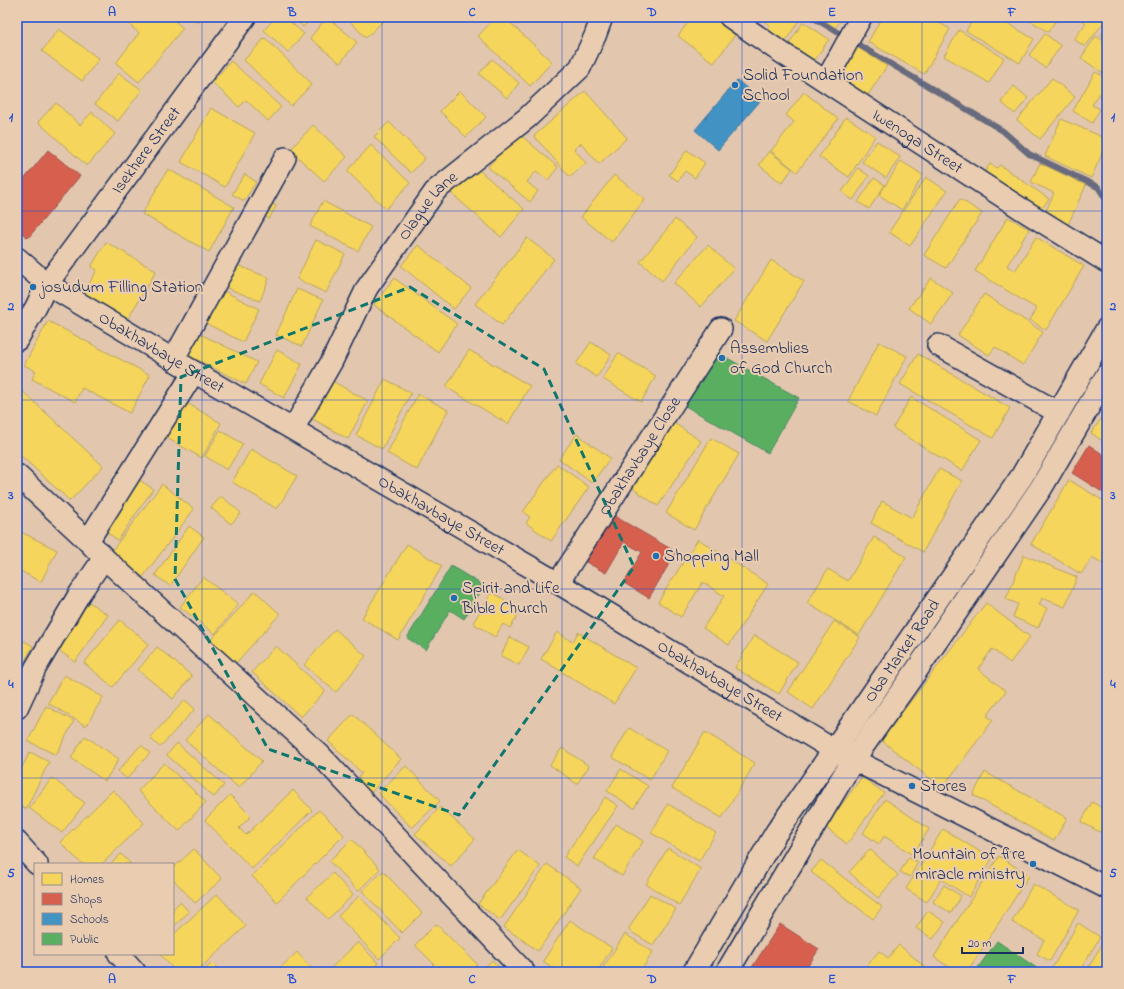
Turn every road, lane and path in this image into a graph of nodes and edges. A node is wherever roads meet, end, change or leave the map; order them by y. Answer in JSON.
{"nodes":[{"id":1,"x":244,"y":17,"type":"edge"},
{"id":2,"x":602,"y":17,"type":"edge"},
{"id":3,"x":730,"y":17,"type":"edge"},
{"id":4,"x":861,"y":17,"type":"edge"},
{"id":5,"x":826,"y":81,"type":"junction"},
{"id":6,"x":285,"y":158,"type":"dead end"},
{"id":7,"x":17,"y":258,"type":"edge"},
{"id":8,"x":1107,"y":262,"type":"edge"},
{"id":9,"x":47,"y":284,"type":"junction"},
{"id":10,"x":1107,"y":328,"type":"edge"},
{"id":11,"x":721,"y":329,"type":"dead end"},
{"id":12,"x":17,"y":340,"type":"edge"},
{"id":13,"x":938,"y":345,"type":"dead end"},
{"id":14,"x":173,"y":360,"type":"junction"},
{"id":15,"x":194,"y":372,"type":"junction"},
{"id":16,"x":1107,"y":375,"type":"edge"},
{"id":17,"x":1059,"y":413,"type":"junction"},
{"id":18,"x":293,"y":429,"type":"junction"},
{"id":19,"x":17,"y":475,"type":"edge"},
{"id":20,"x":88,"y":541,"type":"junction"},
{"id":21,"x":104,"y":558,"type":"junction"},
{"id":22,"x":558,"y":583,"type":"junction"},
{"id":23,"x":17,"y":708,"type":"edge"},
{"id":24,"x":844,"y":755,"type":"junction"},
{"id":25,"x":17,"y":842,"type":"edge"},
{"id":26,"x":36,"y":863,"type":"edge"},
{"id":27,"x":1107,"y":888,"type":"edge"},
{"id":28,"x":120,"y":955,"type":"edge"},
{"id":29,"x":135,"y":972,"type":"edge"},
{"id":30,"x":524,"y":972,"type":"edge"},
{"id":31,"x":694,"y":972,"type":"edge"},
{"id":32,"x":727,"y":972,"type":"edge"}],
"edges":[{"from":1,"to":9,"type":"street","name":"Isekhere Street"},
{"from":2,"to":18,"type":"street","name":"Olague Lane"},
{"from":3,"to":5,"type":"street","name":"Iwenoga Street"},
{"from":4,"to":5,"type":"street"},
{"from":5,"to":8,"type":"street","name":"Iwenoga Street"},
{"from":6,"to":14,"type":"street"},
{"from":7,"to":9,"type":"street","name":"Obakhavbaye Street"},
{"from":9,"to":12,"type":"street","name":"Isekhere Street"},
{"from":9,"to":14,"type":"street","name":"Obakhavbaye Street"},
{"from":10,"to":17,"type":"main road","name":"Oba Market Road"},
{"from":11,"to":22,"type":"street","name":"Obakhavbaye Close"},
{"from":13,"to":17,"type":"street"},
{"from":14,"to":15,"type":"street","name":"Obakhavbaye Street"},
{"from":15,"to":18,"type":"street","name":"Obakhavbaye Street"},
{"from":15,"to":20,"type":"street"},
{"from":16,"to":24,"type":"main road","name":"Oba Market Road"},
{"from":17,"to":24,"type":"main road","name":"Oba Market Road"},
{"from":18,"to":22,"type":"street","name":"Obakhavbaye Street"},
{"from":19,"to":20,"type":"street"},
{"from":20,"to":21,"type":"street"},
{"from":21,"to":23,"type":"street"},
{"from":21,"to":30,"type":"street"},
{"from":22,"to":24,"type":"street","name":"Obakhavbaye Street"},
{"from":24,"to":27,"type":"street","name":"Obakhavbaye Street"},
{"from":24,"to":31,"type":"main road","name":"Oba Market Road"},
{"from":24,"to":32,"type":"main road","name":"Oba Market Road"},
{"from":25,"to":26,"type":"street"},
{"from":28,"to":29,"type":"street"}]}
